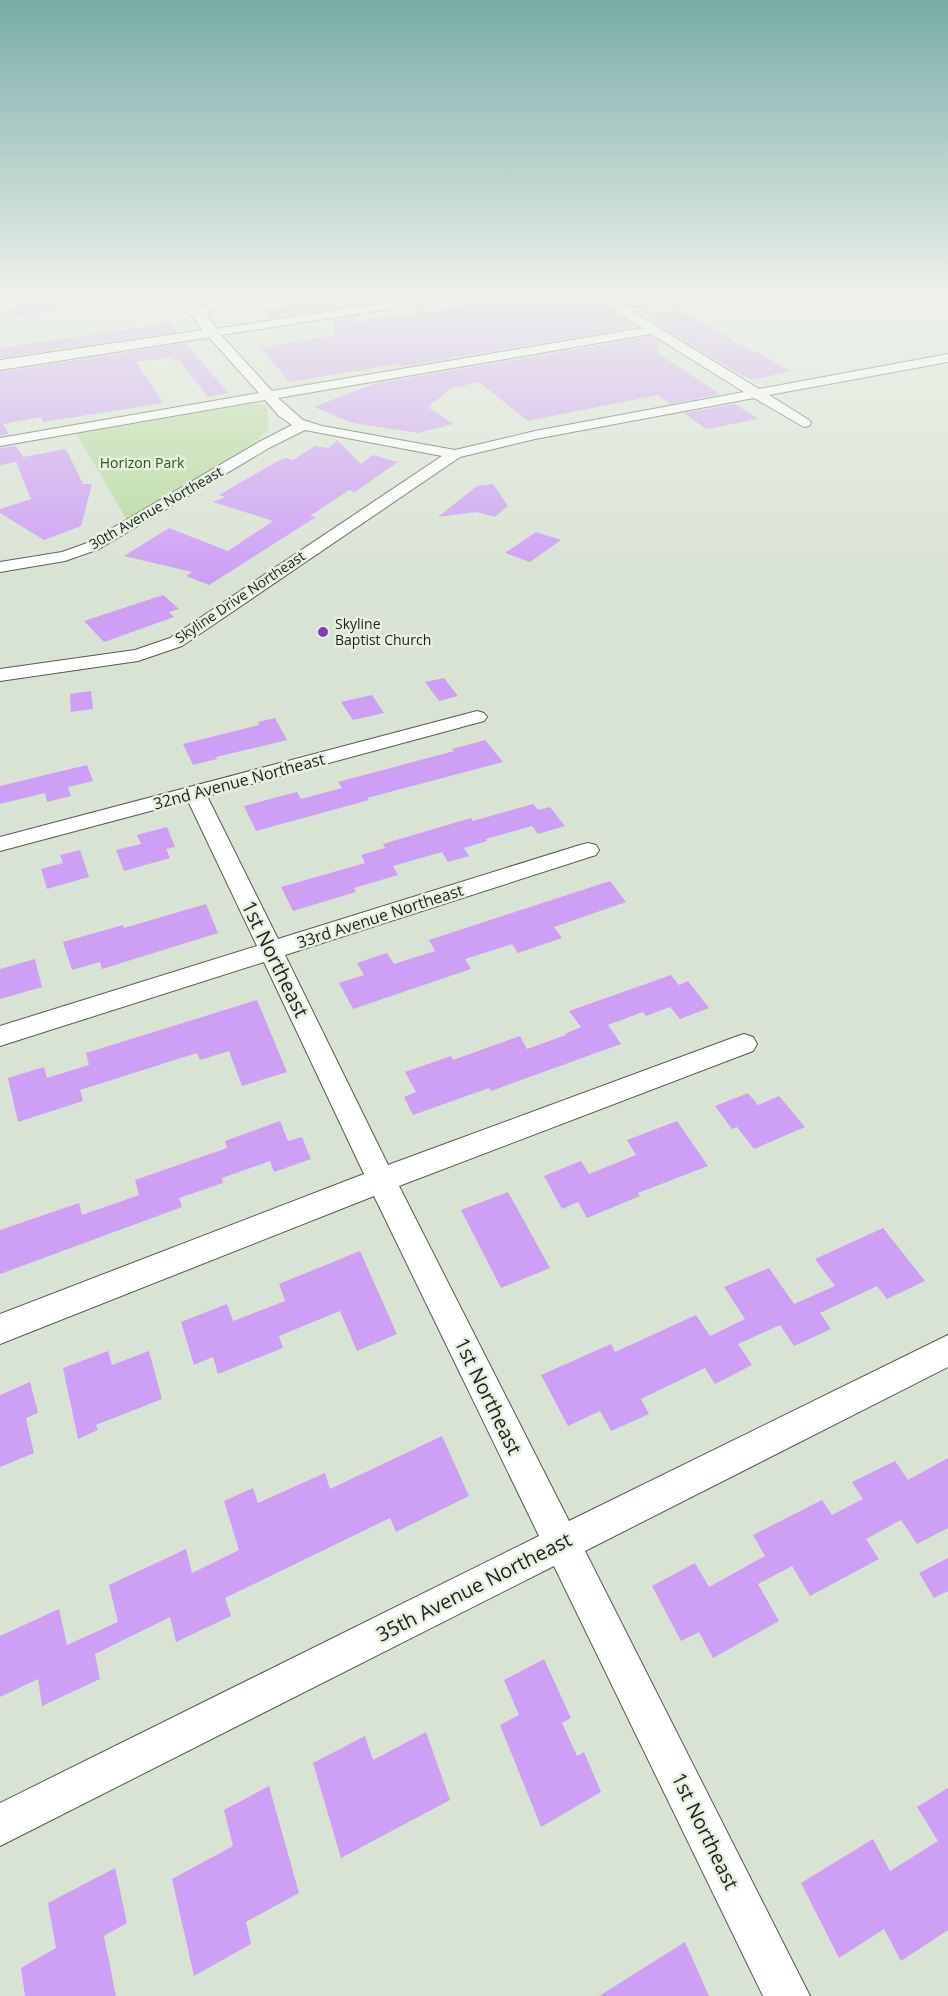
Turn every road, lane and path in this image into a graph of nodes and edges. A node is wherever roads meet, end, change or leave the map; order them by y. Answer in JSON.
{"nodes":[{"id":1,"x":262,"y":390,"type":"edge"},
{"id":2,"x":301,"y":390,"type":"edge"},
{"id":3,"x":751,"y":390,"type":"edge"},
{"id":4,"x":772,"y":390,"type":"edge"},
{"id":5,"x":756,"y":393,"type":"junction"},
{"id":6,"x":267,"y":396,"type":"junction"},
{"id":7,"x":804,"y":423,"type":"dead end"},
{"id":8,"x":304,"y":425,"type":"junction"},
{"id":9,"x":0,"y":442,"type":"edge"},
{"id":10,"x":455,"y":454,"type":"junction"},
{"id":11,"x":0,"y":567,"type":"edge"},
{"id":12,"x":0,"y":675,"type":"edge"},
{"id":13,"x":477,"y":717,"type":"dead end"},
{"id":14,"x":195,"y":792,"type":"junction"},
{"id":15,"x":0,"y":844,"type":"edge"},
{"id":16,"x":588,"y":850,"type":"dead end"},
{"id":17,"x":270,"y":951,"type":"junction"},
{"id":18,"x":0,"y":1036,"type":"edge"},
{"id":19,"x":744,"y":1044,"type":"dead end"},
{"id":20,"x":381,"y":1180,"type":"junction"},
{"id":21,"x":0,"y":1329,"type":"edge"},
{"id":22,"x":948,"y":1350,"type":"edge"},
{"id":23,"x":561,"y":1544,"type":"junction"},
{"id":24,"x":0,"y":1825,"type":"edge"},
{"id":25,"x":787,"y":1996,"type":"edge"}],
"edges":[{"from":1,"to":6,"type":"street"},
{"from":2,"to":6,"type":"street"},
{"from":3,"to":5,"type":"street"},
{"from":4,"to":5,"type":"street"},
{"from":5,"to":7,"type":"street"},
{"from":5,"to":10,"type":"street"},
{"from":6,"to":8,"type":"street"},
{"from":6,"to":9,"type":"street"},
{"from":8,"to":10,"type":"street"},
{"from":8,"to":11,"type":"street","name":"30th Avenue Northeast"},
{"from":10,"to":12,"type":"street","name":"Skyline Drive Northeast"},
{"from":13,"to":14,"type":"street","name":"32nd Avenue Northeast"},
{"from":14,"to":15,"type":"street","name":"32nd Avenue Northeast"},
{"from":14,"to":17,"type":"street","name":"1st Northeast"},
{"from":16,"to":17,"type":"street","name":"33rd Avenue Northeast"},
{"from":17,"to":18,"type":"street","name":"33rd Avenue Northeast"},
{"from":17,"to":20,"type":"street","name":"1st Northeast"},
{"from":19,"to":20,"type":"street"},
{"from":20,"to":21,"type":"street"},
{"from":20,"to":23,"type":"street","name":"1st Northeast"},
{"from":22,"to":23,"type":"street","name":"35th Avenue Northeast"},
{"from":23,"to":24,"type":"street","name":"35th Avenue Northeast"},
{"from":23,"to":25,"type":"street","name":"1st Northeast"}]}
